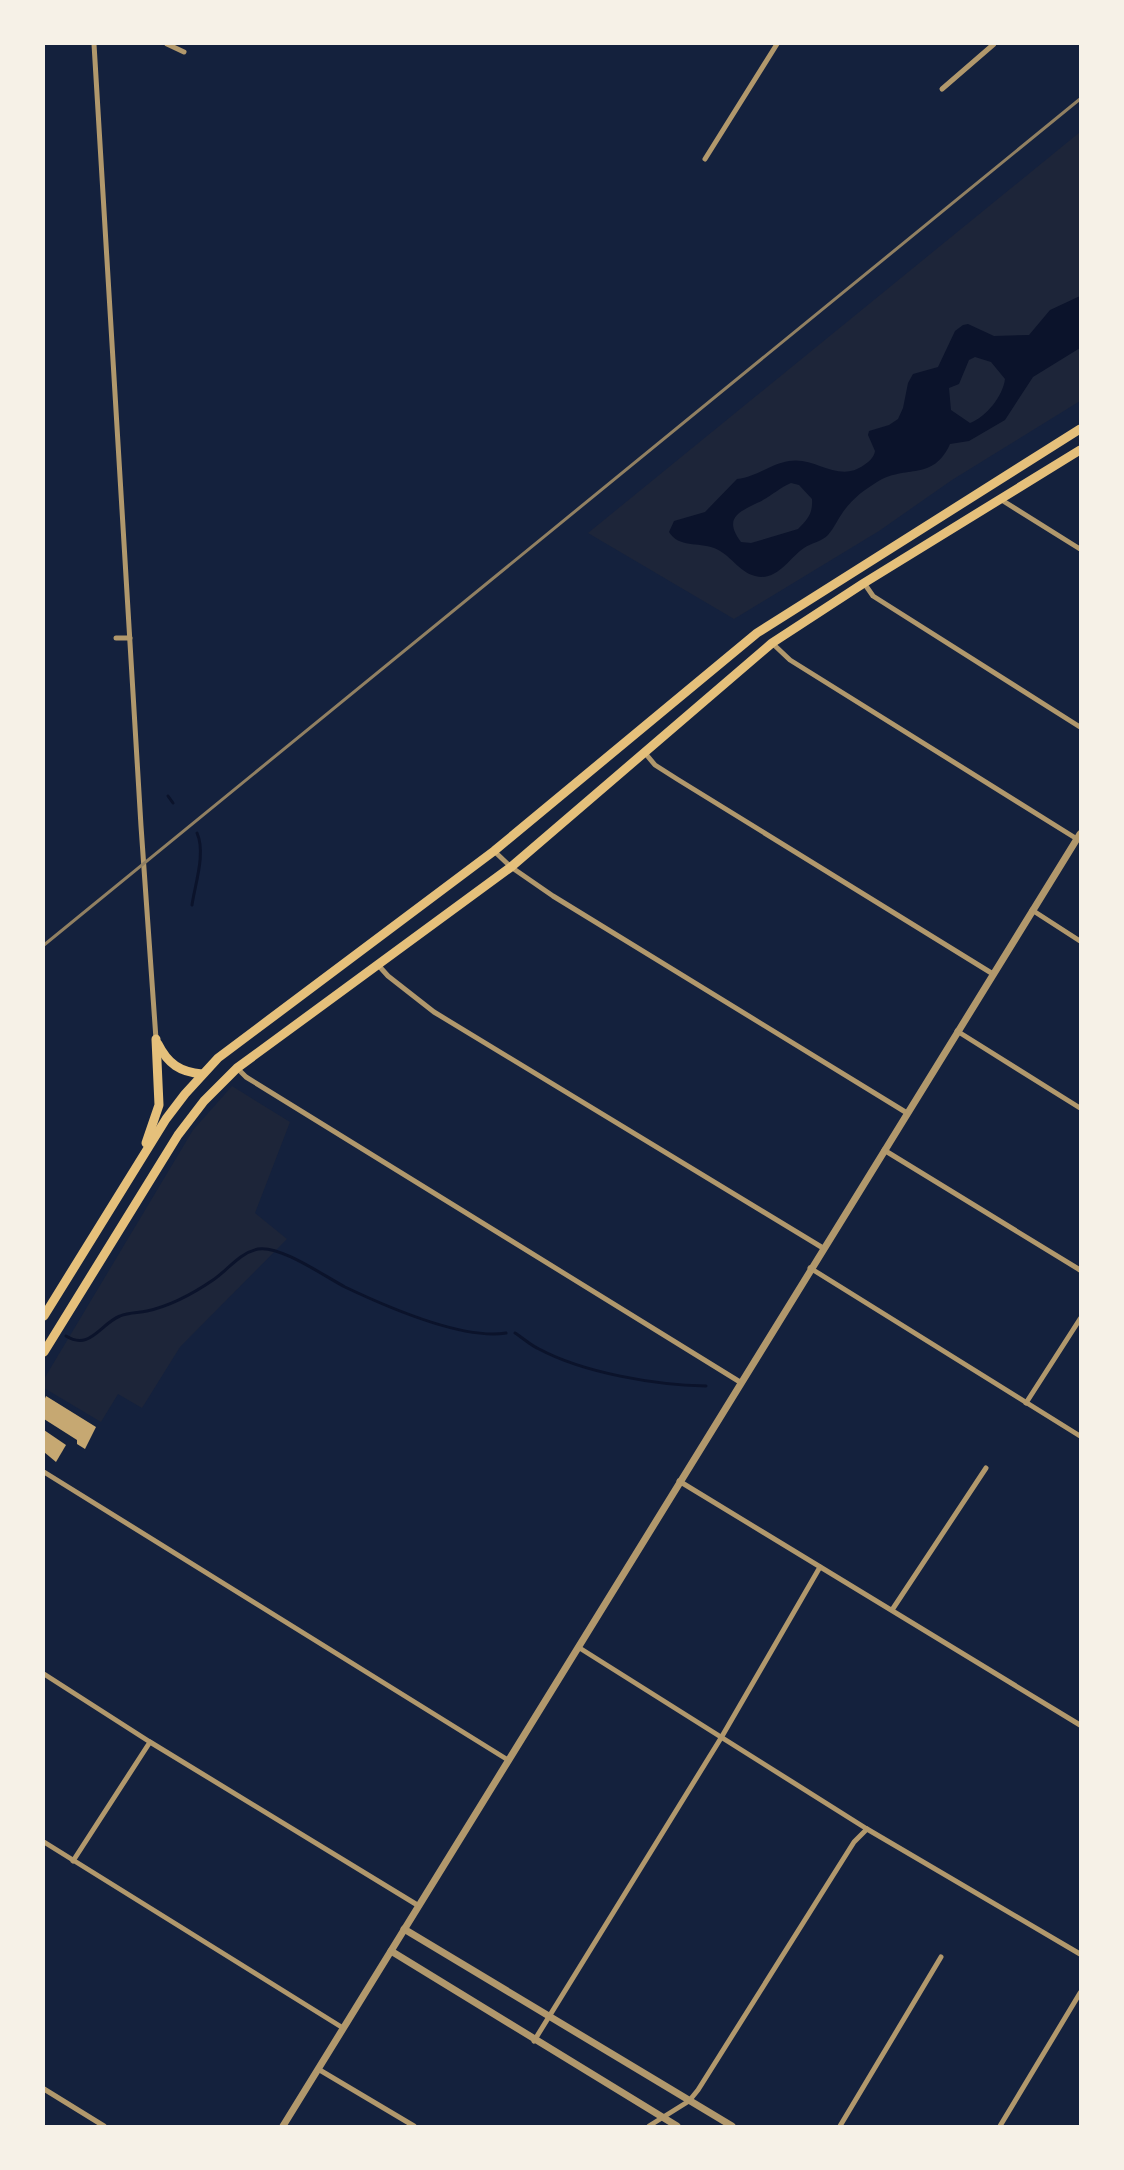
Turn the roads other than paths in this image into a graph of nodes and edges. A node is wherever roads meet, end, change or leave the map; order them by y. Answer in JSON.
{"nodes":[{"id":1,"x":94,"y":44,"type":"edge"},
{"id":2,"x":167,"y":44,"type":"edge"},
{"id":3,"x":777,"y":44,"type":"edge"},
{"id":4,"x":994,"y":44,"type":"edge"},
{"id":5,"x":184,"y":52,"type":"dead end"},
{"id":6,"x":942,"y":88,"type":"dead end"},
{"id":7,"x":705,"y":159,"type":"dead end"},
{"id":8,"x":1080,"y":429,"type":"edge"},
{"id":9,"x":1078,"y":454,"type":"edge"},
{"id":10,"x":999,"y":498,"type":"junction"},
{"id":11,"x":1080,"y":549,"type":"edge"},
{"id":12,"x":864,"y":583,"type":"junction"},
{"id":13,"x":116,"y":638,"type":"dead end"},
{"id":14,"x":130,"y":638,"type":"junction"},
{"id":15,"x":772,"y":643,"type":"junction"},
{"id":16,"x":1080,"y":727,"type":"edge"},
{"id":17,"x":645,"y":753,"type":"junction"},
{"id":18,"x":1079,"y":837,"type":"edge"},
{"id":19,"x":494,"y":851,"type":"junction"},
{"id":20,"x":511,"y":867,"type":"junction"},
{"id":21,"x":1032,"y":910,"type":"junction"},
{"id":22,"x":1080,"y":941,"type":"edge"},
{"id":23,"x":379,"y":966,"type":"junction"},
{"id":24,"x":993,"y":974,"type":"junction"},
{"id":25,"x":957,"y":1031,"type":"junction"},
{"id":26,"x":156,"y":1039,"type":"junction"},
{"id":27,"x":237,"y":1068,"type":"junction"},
{"id":28,"x":202,"y":1074,"type":"junction"},
{"id":29,"x":1080,"y":1108,"type":"edge"},
{"id":30,"x":907,"y":1113,"type":"junction"},
{"id":31,"x":884,"y":1150,"type":"junction"},
{"id":32,"x":138,"y":1162,"type":"junction"},
{"id":33,"x":823,"y":1248,"type":"junction"},
{"id":34,"x":810,"y":1268,"type":"junction"},
{"id":35,"x":1080,"y":1270,"type":"edge"},
{"id":36,"x":44,"y":1316,"type":"edge"},
{"id":37,"x":1080,"y":1318,"type":"edge"},
{"id":38,"x":44,"y":1352,"type":"edge"},
{"id":39,"x":740,"y":1382,"type":"junction"},
{"id":40,"x":1026,"y":1403,"type":"junction"},
{"id":41,"x":1080,"y":1436,"type":"edge"},
{"id":42,"x":986,"y":1468,"type":"dead end"},
{"id":43,"x":44,"y":1472,"type":"edge"},
{"id":44,"x":679,"y":1481,"type":"junction"},
{"id":45,"x":820,"y":1567,"type":"junction"},
{"id":46,"x":892,"y":1610,"type":"junction"},
{"id":47,"x":578,"y":1647,"type":"junction"},
{"id":48,"x":44,"y":1674,"type":"edge"},
{"id":49,"x":1080,"y":1725,"type":"edge"},
{"id":50,"x":721,"y":1738,"type":"junction"},
{"id":51,"x":150,"y":1742,"type":"junction"},
{"id":52,"x":508,"y":1760,"type":"junction"},
{"id":53,"x":867,"y":1829,"type":"junction"},
{"id":54,"x":44,"y":1842,"type":"edge"},
{"id":55,"x":73,"y":1861,"type":"junction"},
{"id":56,"x":418,"y":1906,"type":"junction"},
{"id":57,"x":404,"y":1929,"type":"junction"},
{"id":58,"x":391,"y":1951,"type":"junction"},
{"id":59,"x":1080,"y":1954,"type":"edge"},
{"id":60,"x":941,"y":1957,"type":"dead end"},
{"id":61,"x":1080,"y":1993,"type":"edge"},
{"id":62,"x":549,"y":2018,"type":"junction"},
{"id":63,"x":343,"y":2028,"type":"junction"},
{"id":64,"x":534,"y":2041,"type":"junction"},
{"id":65,"x":318,"y":2068,"type":"junction"},
{"id":66,"x":44,"y":2089,"type":"edge"},
{"id":67,"x":689,"y":2101,"type":"junction"},
{"id":68,"x":663,"y":2118,"type":"junction"},
{"id":69,"x":104,"y":2127,"type":"edge"},
{"id":70,"x":283,"y":2127,"type":"edge"},
{"id":71,"x":414,"y":2127,"type":"edge"},
{"id":72,"x":649,"y":2127,"type":"edge"},
{"id":73,"x":677,"y":2127,"type":"edge"},
{"id":74,"x":732,"y":2127,"type":"edge"},
{"id":75,"x":840,"y":2127,"type":"edge"},
{"id":76,"x":1000,"y":2127,"type":"edge"}],
"edges":[{"from":1,"to":14,"type":"street"},
{"from":2,"to":5,"type":"street"},
{"from":3,"to":7,"type":"street"},
{"from":4,"to":6,"type":"street"},
{"from":8,"to":19,"type":"highway"},
{"from":9,"to":10,"type":"highway"},
{"from":10,"to":11,"type":"street"},
{"from":10,"to":12,"type":"highway"},
{"from":12,"to":15,"type":"highway"},
{"from":12,"to":16,"type":"street"},
{"from":13,"to":14,"type":"street"},
{"from":14,"to":26,"type":"street"},
{"from":15,"to":17,"type":"highway"},
{"from":15,"to":18,"type":"street"},
{"from":17,"to":20,"type":"highway"},
{"from":17,"to":24,"type":"street"},
{"from":18,"to":21,"type":"street"},
{"from":19,"to":20,"type":"street"},
{"from":19,"to":28,"type":"highway"},
{"from":20,"to":23,"type":"highway"},
{"from":20,"to":30,"type":"street"},
{"from":21,"to":22,"type":"street"},
{"from":21,"to":24,"type":"street"},
{"from":23,"to":27,"type":"highway"},
{"from":23,"to":33,"type":"street"},
{"from":24,"to":25,"type":"street"},
{"from":25,"to":29,"type":"street"},
{"from":25,"to":30,"type":"street"},
{"from":26,"to":28,"type":"highway"},
{"from":26,"to":32,"type":"highway"},
{"from":27,"to":38,"type":"highway"},
{"from":27,"to":39,"type":"street"},
{"from":28,"to":32,"type":"highway"},
{"from":30,"to":31,"type":"street"},
{"from":31,"to":33,"type":"street"},
{"from":31,"to":35,"type":"street"},
{"from":32,"to":36,"type":"highway"},
{"from":33,"to":34,"type":"street"},
{"from":34,"to":39,"type":"street"},
{"from":34,"to":40,"type":"street"},
{"from":37,"to":40,"type":"street"},
{"from":39,"to":44,"type":"street"},
{"from":40,"to":41,"type":"street"},
{"from":42,"to":46,"type":"street"},
{"from":43,"to":52,"type":"street"},
{"from":44,"to":45,"type":"street"},
{"from":44,"to":47,"type":"street"},
{"from":45,"to":46,"type":"street"},
{"from":45,"to":50,"type":"street"},
{"from":46,"to":49,"type":"street"},
{"from":47,"to":50,"type":"street"},
{"from":47,"to":52,"type":"street"},
{"from":48,"to":51,"type":"street"},
{"from":50,"to":53,"type":"street"},
{"from":50,"to":62,"type":"street"},
{"from":51,"to":55,"type":"street"},
{"from":51,"to":56,"type":"street"},
{"from":52,"to":56,"type":"street"},
{"from":53,"to":59,"type":"street"},
{"from":53,"to":67,"type":"street"},
{"from":54,"to":55,"type":"street"},
{"from":55,"to":63,"type":"street"},
{"from":56,"to":57,"type":"street"},
{"from":57,"to":58,"type":"street"},
{"from":57,"to":62,"type":"street"},
{"from":58,"to":63,"type":"street"},
{"from":58,"to":64,"type":"street"},
{"from":60,"to":75,"type":"street"},
{"from":61,"to":76,"type":"street"},
{"from":62,"to":64,"type":"street"},
{"from":62,"to":67,"type":"street"},
{"from":63,"to":65,"type":"street"},
{"from":64,"to":68,"type":"street"},
{"from":65,"to":70,"type":"street"},
{"from":65,"to":71,"type":"street"},
{"from":66,"to":69,"type":"street"},
{"from":67,"to":68,"type":"street"},
{"from":67,"to":74,"type":"street"},
{"from":68,"to":72,"type":"street"},
{"from":68,"to":73,"type":"street"}]}
